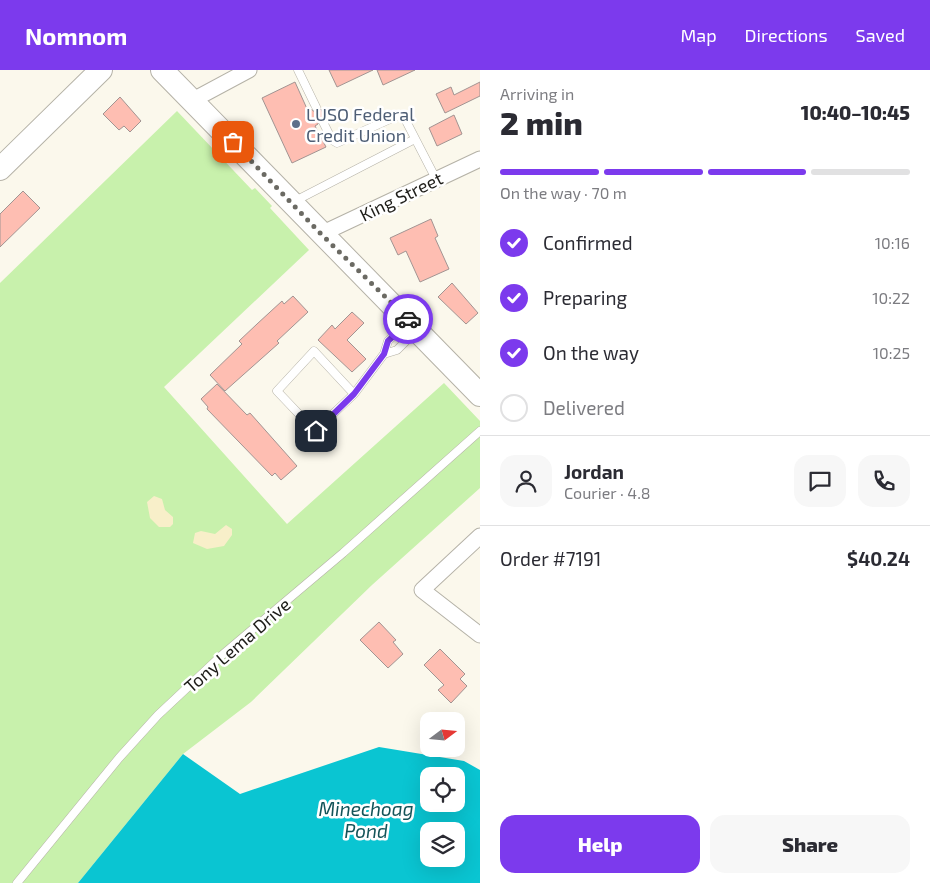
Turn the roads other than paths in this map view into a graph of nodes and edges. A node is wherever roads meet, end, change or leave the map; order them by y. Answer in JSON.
{"nodes":[{"id":1,"x":101,"y":70,"type":"edge"},
{"id":2,"x":162,"y":70,"type":"edge"},
{"id":3,"x":249,"y":70,"type":"edge"},
{"id":4,"x":298,"y":70,"type":"edge"},
{"id":5,"x":193,"y":100,"type":"junction"},
{"id":6,"x":316,"y":107,"type":"dead end"},
{"id":7,"x":323,"y":122,"type":"dead end"},
{"id":8,"x":415,"y":139,"type":"junction"},
{"id":9,"x":480,"y":158,"type":"edge"},
{"id":10,"x":0,"y":169,"type":"edge"},
{"id":11,"x":436,"y":179,"type":"junction"},
{"id":12,"x":292,"y":203,"type":"junction"},
{"id":13,"x":321,"y":234,"type":"junction"},
{"id":14,"x":412,"y":328,"type":"junction"},
{"id":15,"x":384,"y":354,"type":"junction"},
{"id":16,"x":354,"y":394,"type":"junction"},
{"id":17,"x":480,"y":395,"type":"edge"},
{"id":18,"x":480,"y":431,"type":"edge"},
{"id":19,"x":480,"y":536,"type":"edge"},
{"id":20,"x":480,"y":635,"type":"edge"},
{"id":21,"x":17,"y":883,"type":"edge"}],
"edges":[{"from":1,"to":10,"type":"main road"},
{"from":2,"to":5,"type":"main road"},
{"from":3,"to":5,"type":"street"},
{"from":4,"to":6,"type":"lane"},
{"from":5,"to":12,"type":"main road"},
{"from":7,"to":8,"type":"lane"},
{"from":8,"to":11,"type":"lane"},
{"from":8,"to":12,"type":"lane"},
{"from":9,"to":11,"type":"street","name":"King Street"},
{"from":11,"to":13,"type":"street","name":"King Street"},
{"from":12,"to":13,"type":"main road"},
{"from":13,"to":14,"type":"main road"},
{"from":14,"to":15,"type":"lane"},
{"from":14,"to":15,"type":"lane"},
{"from":14,"to":17,"type":"main road"},
{"from":15,"to":16,"type":"lane"},
{"from":16,"to":16,"type":"lane"},
{"from":18,"to":21,"type":"lane","name":"Tony Lema Drive"},
{"from":19,"to":20,"type":"street"}]}
